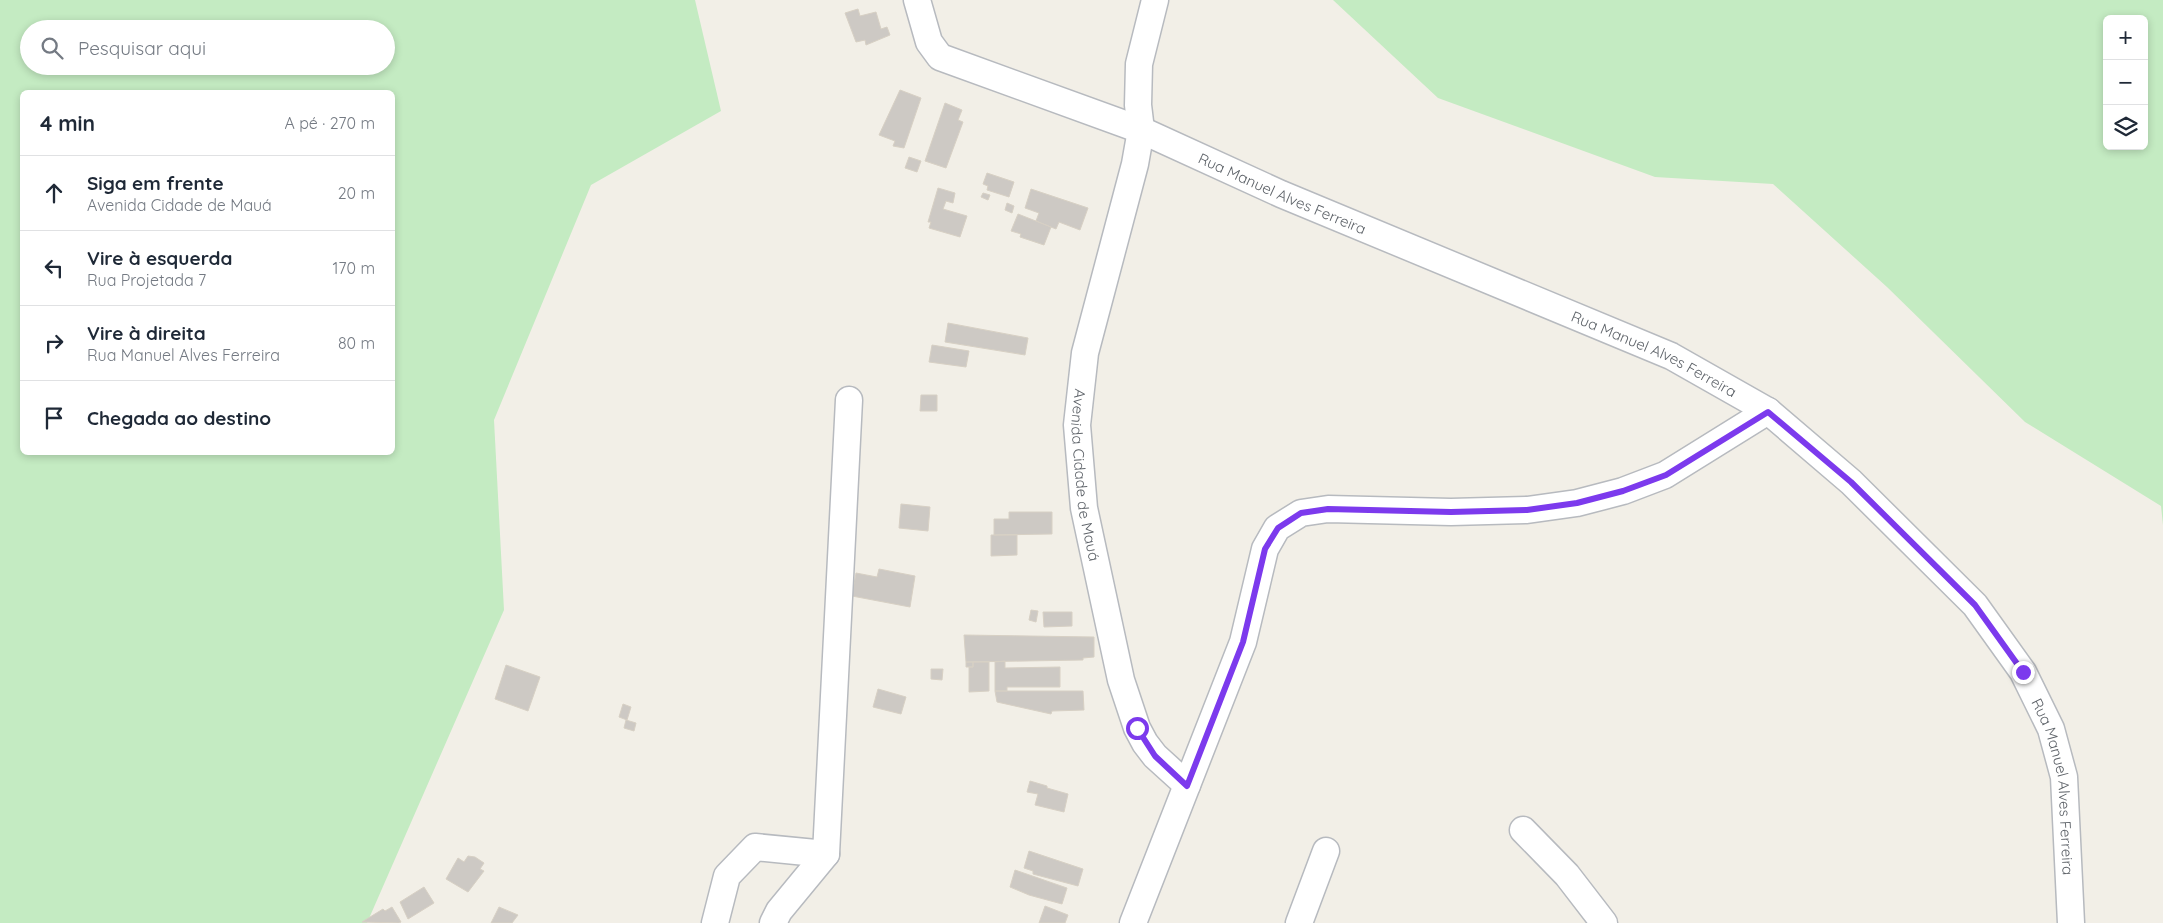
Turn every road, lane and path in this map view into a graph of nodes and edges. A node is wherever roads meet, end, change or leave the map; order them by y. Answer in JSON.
{"nodes":[{"id":1,"x":917,"y":0,"type":"edge"},
{"id":2,"x":1154,"y":0,"type":"edge"},
{"id":3,"x":1141,"y":130,"type":"junction"},
{"id":4,"x":849,"y":400,"type":"dead end"},
{"id":5,"x":1768,"y":412,"type":"junction"},
{"id":6,"x":1187,"y":786,"type":"junction"},
{"id":7,"x":1523,"y":830,"type":"dead end"},
{"id":8,"x":1326,"y":851,"type":"dead end"},
{"id":9,"x":826,"y":854,"type":"junction"},
{"id":10,"x":715,"y":923,"type":"edge"},
{"id":11,"x":773,"y":923,"type":"edge"},
{"id":12,"x":1133,"y":923,"type":"edge"},
{"id":13,"x":1299,"y":923,"type":"edge"},
{"id":14,"x":1604,"y":923,"type":"edge"},
{"id":15,"x":2071,"y":923,"type":"edge"}],
"edges":[{"from":1,"to":3,"type":"street","name":"Rua Manuel Alves Ferreira"},
{"from":2,"to":3,"type":"street","name":"Avenida Cidade de Mauá"},
{"from":3,"to":5,"type":"street","name":"Rua Manuel Alves Ferreira"},
{"from":3,"to":6,"type":"street","name":"Avenida Cidade de Mauá"},
{"from":4,"to":9,"type":"street"},
{"from":5,"to":6,"type":"street"},
{"from":5,"to":15,"type":"street","name":"Rua Manuel Alves Ferreira"},
{"from":6,"to":12,"type":"street"},
{"from":7,"to":14,"type":"street"},
{"from":8,"to":13,"type":"street"},
{"from":9,"to":10,"type":"street"},
{"from":9,"to":11,"type":"street"}]}
